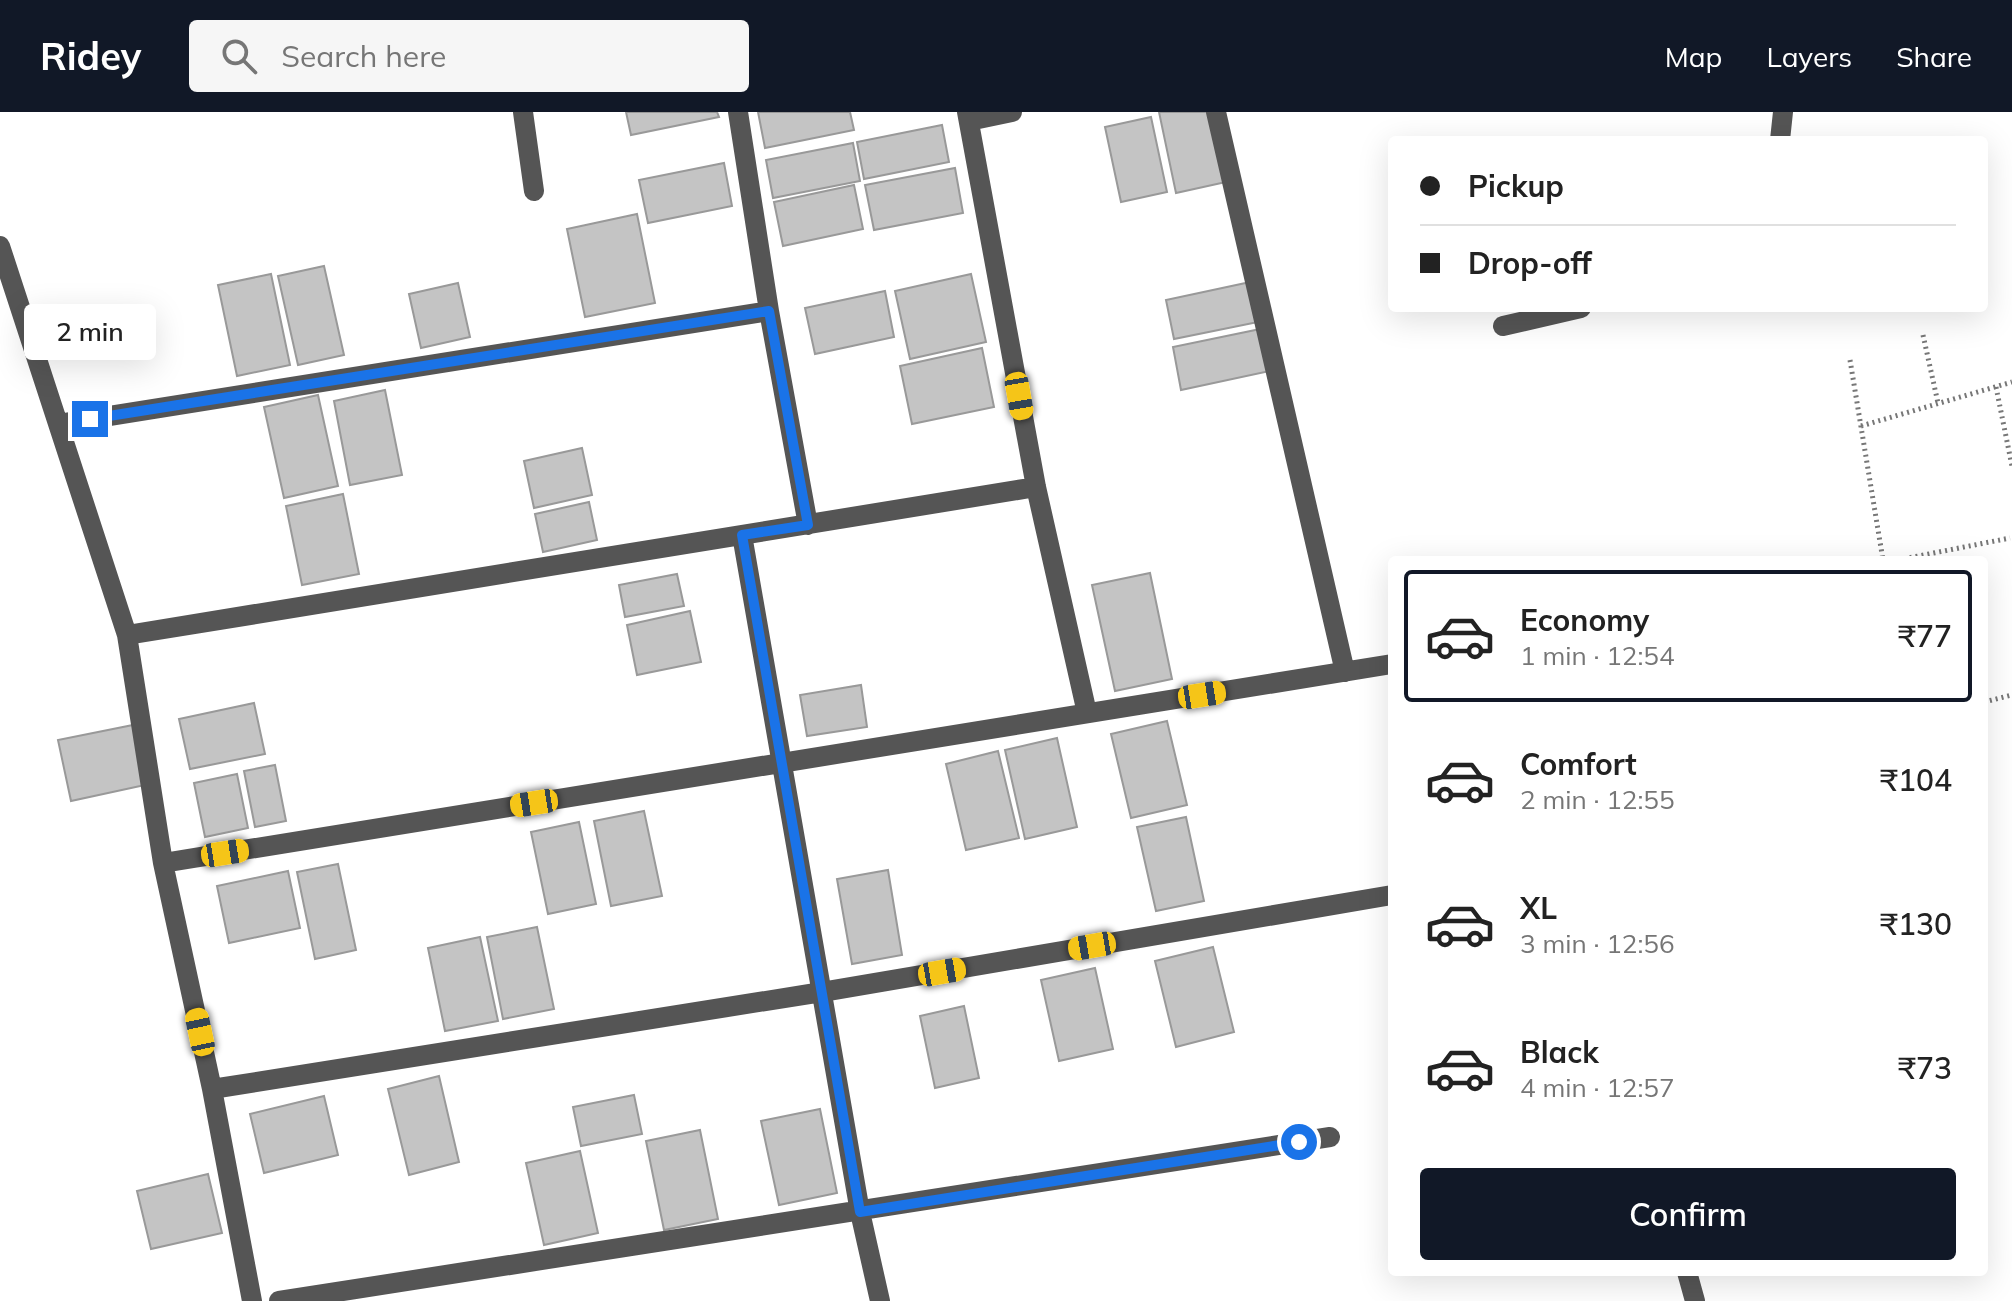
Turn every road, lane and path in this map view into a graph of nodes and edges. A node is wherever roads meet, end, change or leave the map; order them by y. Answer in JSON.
{"nodes":[{"id":1,"x":523,"y":112,"type":"edge"},
{"id":2,"x":738,"y":112,"type":"edge"},
{"id":3,"x":1012,"y":112,"type":"edge"},
{"id":4,"x":1216,"y":112,"type":"edge"},
{"id":5,"x":1783,"y":112,"type":"edge"},
{"id":6,"x":968,"y":116,"type":"edge"},
{"id":7,"x":1780,"y":136,"type":"edge"},
{"id":8,"x":534,"y":191,"type":"dead end"},
{"id":9,"x":0,"y":246,"type":"edge"},
{"id":10,"x":769,"y":311,"type":"junction"},
{"id":11,"x":1564,"y":312,"type":"edge"},
{"id":12,"x":1503,"y":326,"type":"dead end"},
{"id":13,"x":1923,"y":335,"type":"dead end"},
{"id":14,"x":1850,"y":360,"type":"dead end"},
{"id":15,"x":2012,"y":382,"type":"edge"},
{"id":16,"x":1996,"y":387,"type":"junction"},
{"id":17,"x":1938,"y":403,"type":"junction"},
{"id":18,"x":59,"y":424,"type":"junction"},
{"id":19,"x":1861,"y":426,"type":"junction"},
{"id":20,"x":2012,"y":466,"type":"edge"},
{"id":21,"x":1036,"y":487,"type":"junction"},
{"id":22,"x":808,"y":525,"type":"junction"},
{"id":23,"x":2012,"y":527,"type":"edge"},
{"id":24,"x":742,"y":535,"type":"junction"},
{"id":25,"x":2011,"y":540,"type":"edge"},
{"id":26,"x":1882,"y":556,"type":"edge"},
{"id":27,"x":1921,"y":556,"type":"edge"},
{"id":28,"x":127,"y":635,"type":"junction"},
{"id":29,"x":1388,"y":665,"type":"edge"},
{"id":30,"x":1345,"y":672,"type":"junction"},
{"id":31,"x":2012,"y":695,"type":"edge"},
{"id":32,"x":1988,"y":701,"type":"edge"},
{"id":33,"x":1087,"y":713,"type":"junction"},
{"id":34,"x":782,"y":763,"type":"junction"},
{"id":35,"x":163,"y":863,"type":"junction"},
{"id":36,"x":1388,"y":896,"type":"edge"},
{"id":37,"x":822,"y":992,"type":"junction"},
{"id":38,"x":212,"y":1089,"type":"junction"},
{"id":39,"x":1330,"y":1137,"type":"dead end"},
{"id":40,"x":860,"y":1212,"type":"junction"},
{"id":41,"x":1688,"y":1276,"type":"edge"},
{"id":42,"x":252,"y":1301,"type":"edge"},
{"id":43,"x":279,"y":1301,"type":"edge"},
{"id":44,"x":880,"y":1301,"type":"edge"},
{"id":45,"x":1695,"y":1301,"type":"edge"}],
"edges":[{"from":1,"to":8,"type":"street"},
{"from":2,"to":10,"type":"street"},
{"from":3,"to":6,"type":"street"},
{"from":4,"to":30,"type":"street"},
{"from":5,"to":7,"type":"street"},
{"from":6,"to":21,"type":"street"},
{"from":9,"to":18,"type":"street"},
{"from":10,"to":18,"type":"street"},
{"from":10,"to":22,"type":"street"},
{"from":11,"to":12,"type":"street"},
{"from":13,"to":17,"type":"path"},
{"from":14,"to":19,"type":"path"},
{"from":15,"to":16,"type":"path"},
{"from":16,"to":17,"type":"path"},
{"from":16,"to":20,"type":"path"},
{"from":17,"to":19,"type":"path"},
{"from":18,"to":28,"type":"street"},
{"from":19,"to":26,"type":"path"},
{"from":21,"to":22,"type":"street"},
{"from":21,"to":33,"type":"street"},
{"from":22,"to":24,"type":"street"},
{"from":23,"to":25,"type":"path"},
{"from":24,"to":28,"type":"street"},
{"from":24,"to":34,"type":"street"},
{"from":25,"to":27,"type":"path"},
{"from":28,"to":35,"type":"street"},
{"from":29,"to":30,"type":"street"},
{"from":30,"to":33,"type":"street"},
{"from":31,"to":32,"type":"path"},
{"from":33,"to":34,"type":"street"},
{"from":34,"to":35,"type":"street"},
{"from":34,"to":37,"type":"street"},
{"from":35,"to":38,"type":"street"},
{"from":36,"to":37,"type":"street"},
{"from":37,"to":38,"type":"street"},
{"from":37,"to":40,"type":"street"},
{"from":38,"to":42,"type":"street"},
{"from":39,"to":40,"type":"street"},
{"from":40,"to":43,"type":"street"},
{"from":40,"to":44,"type":"street"},
{"from":41,"to":45,"type":"street"}]}
